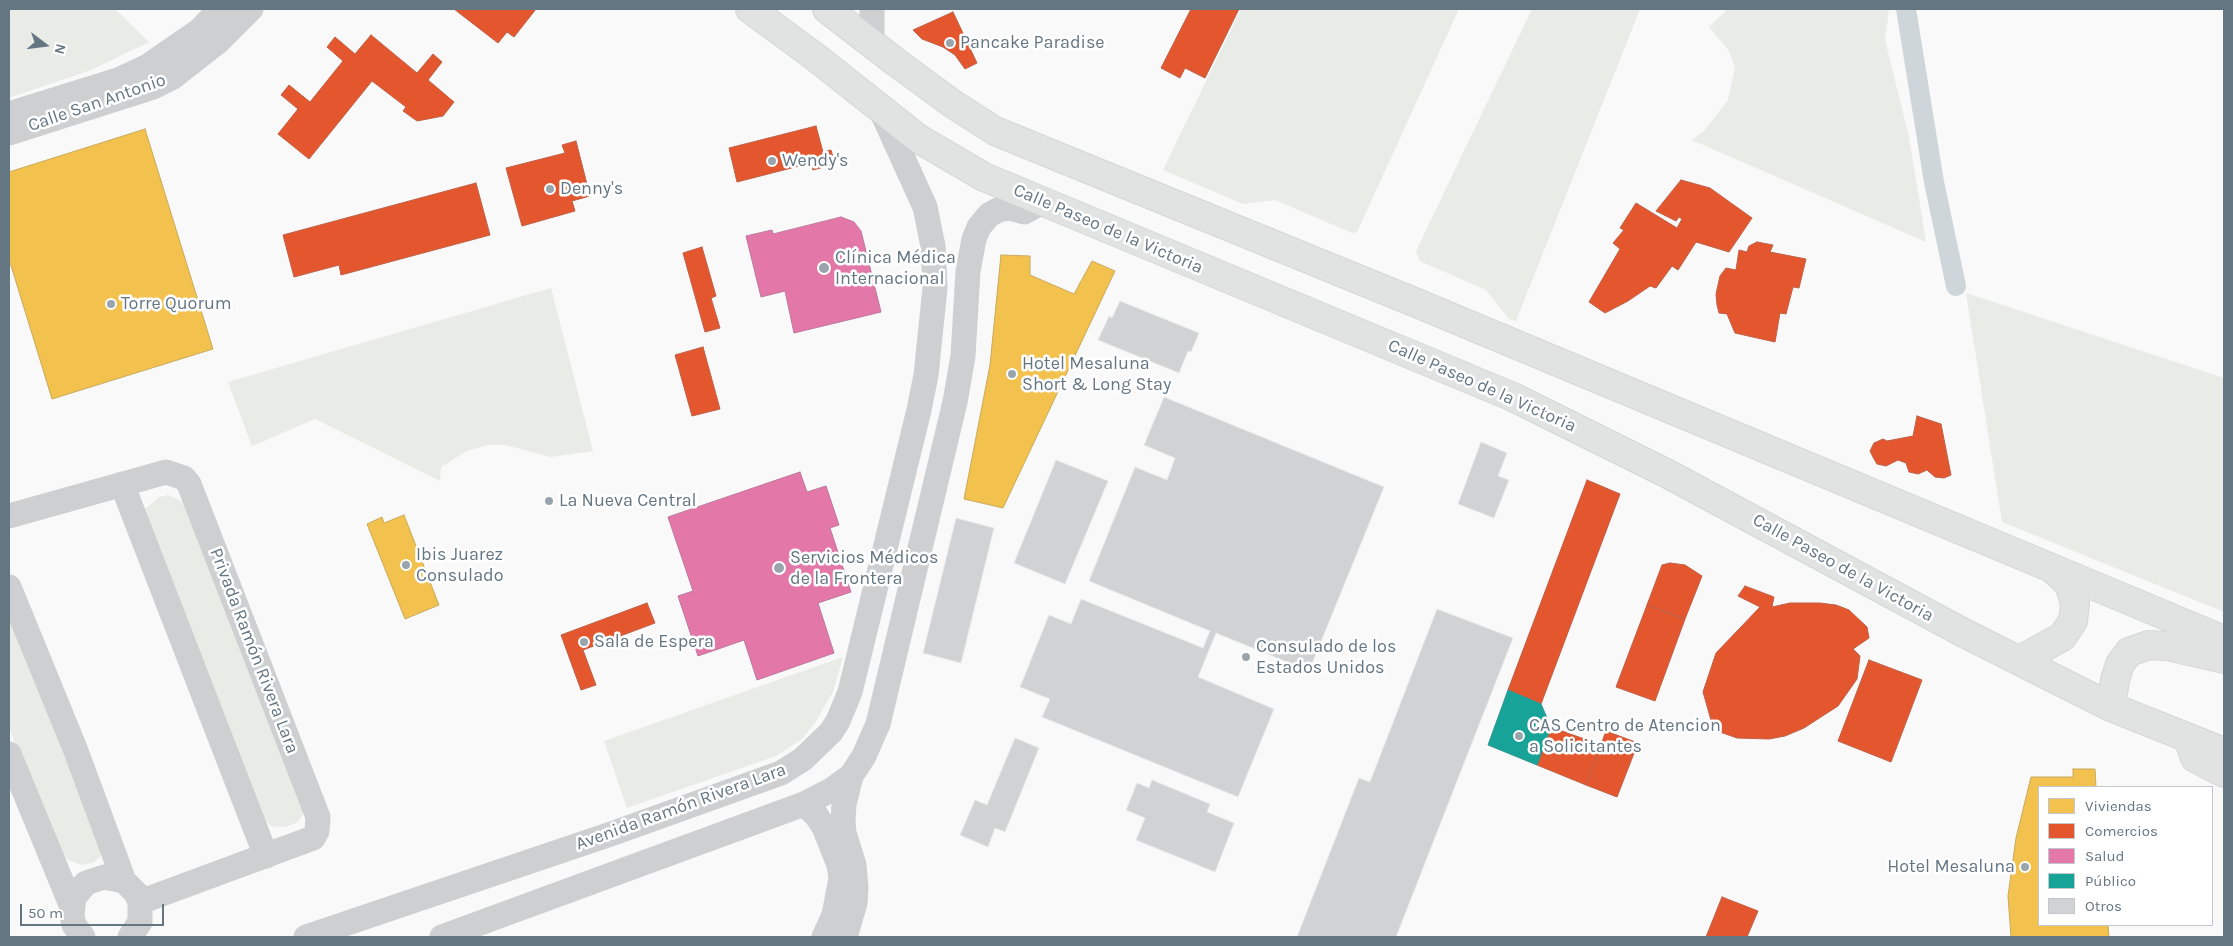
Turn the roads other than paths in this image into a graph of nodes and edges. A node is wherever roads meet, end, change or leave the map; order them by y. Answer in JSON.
{"nodes":[{"id":1,"x":220,"y":9,"type":"edge"},
{"id":2,"x":251,"y":9,"type":"edge"},
{"id":3,"x":750,"y":9,"type":"edge"},
{"id":4,"x":827,"y":9,"type":"edge"},
{"id":5,"x":872,"y":9,"type":"edge"},
{"id":6,"x":872,"y":44,"type":"junction"},
{"id":7,"x":881,"y":110,"type":"junction"},
{"id":8,"x":9,"y":114,"type":"edge"},
{"id":9,"x":9,"y":134,"type":"edge"},
{"id":10,"x":1042,"y":202,"type":"junction"},
{"id":11,"x":926,"y":374,"type":"junction"},
{"id":12,"x":960,"y":377,"type":"junction"},
{"id":13,"x":122,"y":484,"type":"junction"},
{"id":14,"x":9,"y":516,"type":"edge"},
{"id":15,"x":2055,"y":571,"type":"junction"},
{"id":16,"x":9,"y":587,"type":"edge"},
{"id":17,"x":2224,"y":640,"type":"edge"},
{"id":18,"x":2224,"y":659,"type":"edge"},
{"id":19,"x":2020,"y":660,"type":"junction"},
{"id":20,"x":2111,"y":707,"type":"junction"},
{"id":21,"x":838,"y":721,"type":"junction"},
{"id":22,"x":873,"y":738,"type":"junction"},
{"id":23,"x":2188,"y":738,"type":"junction"},
{"id":24,"x":2224,"y":752,"type":"edge"},
{"id":25,"x":9,"y":754,"type":"edge"},
{"id":26,"x":2224,"y":773,"type":"edge"},
{"id":27,"x":851,"y":776,"type":"junction"},
{"id":28,"x":804,"y":804,"type":"junction"},
{"id":29,"x":611,"y":834,"type":"junction"},
{"id":30,"x":266,"y":856,"type":"junction"},
{"id":31,"x":624,"y":869,"type":"junction"},
{"id":32,"x":124,"y":881,"type":"junction"},
{"id":33,"x":140,"y":902,"type":"junction"},
{"id":34,"x":72,"y":906,"type":"junction"},
{"id":35,"x":79,"y":936,"type":"edge"},
{"id":36,"x":130,"y":937,"type":"edge"},
{"id":37,"x":306,"y":937,"type":"edge"},
{"id":38,"x":442,"y":937,"type":"edge"},
{"id":39,"x":824,"y":937,"type":"edge"},
{"id":40,"x":845,"y":937,"type":"edge"}],
"edges":[{"from":1,"to":8,"type":"street","name":"Calle San Antonio"},
{"from":2,"to":9,"type":"street","name":"Calle San Antonio"},
{"from":3,"to":7,"type":"main road","name":"Calle Paseo de la Victoria"},
{"from":4,"to":6,"type":"main road"},
{"from":5,"to":6,"type":"street"},
{"from":6,"to":15,"type":"main road"},
{"from":7,"to":10,"type":"main road","name":"Calle Paseo de la Victoria"},
{"from":7,"to":11,"type":"street","name":"Avenida Ramón Rivera Lara"},
{"from":10,"to":12,"type":"street"},
{"from":10,"to":19,"type":"main road","name":"Calle Paseo de la Victoria"},
{"from":11,"to":12,"type":"street"},
{"from":11,"to":21,"type":"street","name":"Avenida Ramón Rivera Lara"},
{"from":12,"to":22,"type":"street"},
{"from":13,"to":14,"type":"street","name":"Privada Ramón Rivera Lara"},
{"from":13,"to":30,"type":"street"},
{"from":13,"to":30,"type":"street","name":"Privada Ramón Rivera Lara"},
{"from":15,"to":17,"type":"main road"},
{"from":15,"to":19,"type":"main road"},
{"from":16,"to":32,"type":"street"},
{"from":18,"to":20,"type":"main road"},
{"from":19,"to":20,"type":"main road","name":"Calle Paseo de la Victoria"},
{"from":20,"to":23,"type":"main road","name":"Calle Paseo de la Victoria"},
{"from":21,"to":22,"type":"street"},
{"from":21,"to":29,"type":"street","name":"Avenida Ramón Rivera Lara"},
{"from":22,"to":27,"type":"street"},
{"from":23,"to":24,"type":"main road","name":"Calle Paseo de la Victoria"},
{"from":23,"to":26,"type":"main road"},
{"from":25,"to":34,"type":"street"},
{"from":27,"to":28,"type":"street"},
{"from":27,"to":40,"type":"street"},
{"from":28,"to":31,"type":"street"},
{"from":28,"to":39,"type":"street"},
{"from":29,"to":31,"type":"street"},
{"from":29,"to":37,"type":"street","name":"Avenida Ramón Rivera Lara"},
{"from":30,"to":33,"type":"street","name":"Privada Ramón Rivera Lara"},
{"from":31,"to":38,"type":"street"},
{"from":32,"to":33,"type":"street"},
{"from":32,"to":34,"type":"street"},
{"from":33,"to":36,"type":"street"},
{"from":34,"to":35,"type":"street"}]}
